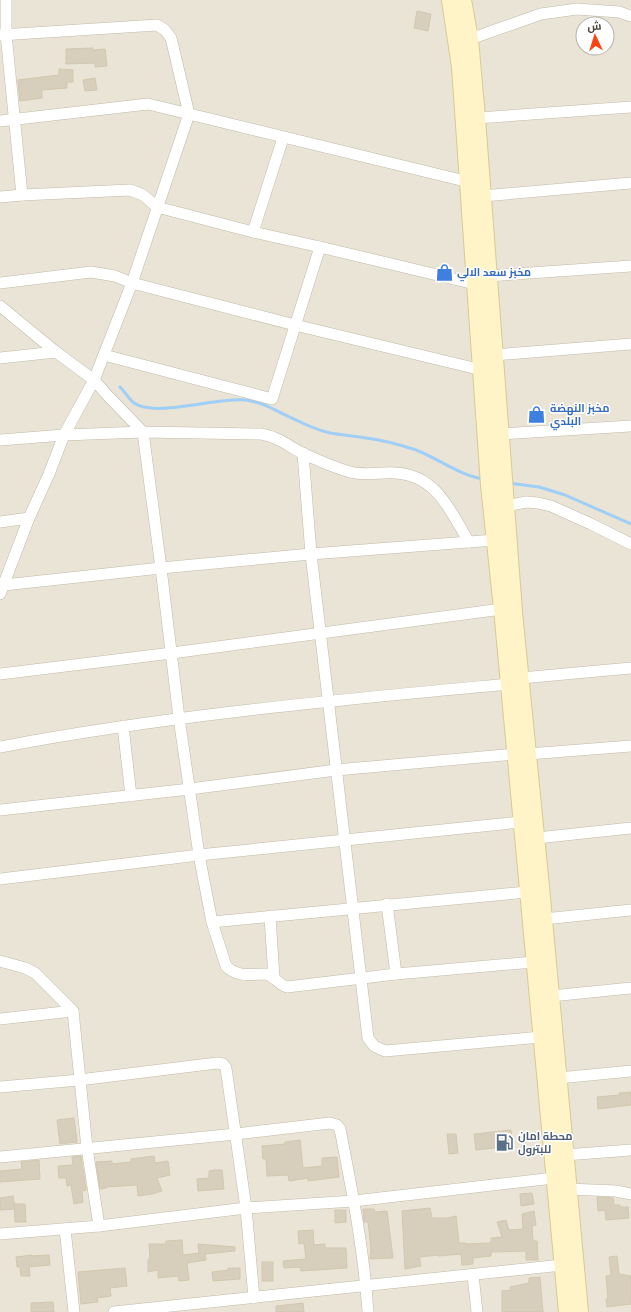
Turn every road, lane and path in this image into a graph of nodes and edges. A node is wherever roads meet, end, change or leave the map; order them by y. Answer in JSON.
{"nodes":[{"id":1,"x":6,"y":0,"type":"edge"},
{"id":2,"x":450,"y":0,"type":"edge"},
{"id":3,"x":463,"y":0,"type":"edge"},
{"id":4,"x":631,"y":16,"type":"edge"},
{"id":5,"x":3,"y":35,"type":"edge"},
{"id":6,"x":470,"y":39,"type":"junction"},
{"id":7,"x":631,"y":107,"type":"edge"},
{"id":8,"x":189,"y":114,"type":"junction"},
{"id":9,"x":477,"y":118,"type":"junction"},
{"id":10,"x":14,"y":120,"type":"junction"},
{"id":11,"x":0,"y":121,"type":"edge"},
{"id":12,"x":283,"y":138,"type":"junction"},
{"id":13,"x":469,"y":182,"type":"junction"},
{"id":14,"x":631,"y":183,"type":"edge"},
{"id":15,"x":22,"y":195,"type":"junction"},
{"id":16,"x":483,"y":196,"type":"junction"},
{"id":17,"x":0,"y":197,"type":"edge"},
{"id":18,"x":157,"y":207,"type":"junction"},
{"id":19,"x":253,"y":232,"type":"junction"},
{"id":20,"x":320,"y":247,"type":"junction"},
{"id":21,"x":631,"y":266,"type":"edge"},
{"id":22,"x":482,"y":280,"type":"junction"},
{"id":23,"x":0,"y":283,"type":"edge"},
{"id":24,"x":132,"y":283,"type":"junction"},
{"id":25,"x":0,"y":306,"type":"edge"},
{"id":26,"x":295,"y":325,"type":"junction"},
{"id":27,"x":631,"y":344,"type":"edge"},
{"id":28,"x":56,"y":352,"type":"junction"},
{"id":29,"x":104,"y":355,"type":"junction"},
{"id":30,"x":494,"y":355,"type":"junction"},
{"id":31,"x":0,"y":358,"type":"edge"},
{"id":32,"x":482,"y":370,"type":"junction"},
{"id":33,"x":94,"y":380,"type":"junction"},
{"id":34,"x":631,"y":426,"type":"edge"},
{"id":35,"x":143,"y":432,"type":"junction"},
{"id":36,"x":500,"y":434,"type":"junction"},
{"id":37,"x":64,"y":435,"type":"junction"},
{"id":38,"x":0,"y":440,"type":"edge"},
{"id":39,"x":303,"y":453,"type":"junction"},
{"id":40,"x":496,"y":468,"type":"junction"},
{"id":41,"x":497,"y":486,"type":"junction"},
{"id":42,"x":506,"y":506,"type":"junction"},
{"id":43,"x":29,"y":518,"type":"junction"},
{"id":44,"x":0,"y":522,"type":"edge"},
{"id":45,"x":495,"y":540,"type":"junction"},
{"id":46,"x":469,"y":542,"type":"junction"},
{"id":47,"x":631,"y":544,"type":"edge"},
{"id":48,"x":310,"y":554,"type":"junction"},
{"id":49,"x":161,"y":568,"type":"junction"},
{"id":50,"x":2,"y":590,"type":"edge"},
{"id":51,"x":502,"y":609,"type":"junction"},
{"id":52,"x":321,"y":633,"type":"junction"},
{"id":53,"x":172,"y":653,"type":"junction"},
{"id":54,"x":631,"y":668,"type":"edge"},
{"id":55,"x":0,"y":674,"type":"edge"},
{"id":56,"x":515,"y":681,"type":"junction"},
{"id":57,"x":327,"y":702,"type":"junction"},
{"id":58,"x":179,"y":718,"type":"junction"},
{"id":59,"x":122,"y":726,"type":"junction"},
{"id":60,"x":631,"y":746,"type":"edge"},
{"id":61,"x":0,"y":747,"type":"edge"},
{"id":62,"x":522,"y":754,"type":"junction"},
{"id":63,"x":336,"y":770,"type":"junction"},
{"id":64,"x":190,"y":789,"type":"junction"},
{"id":65,"x":131,"y":796,"type":"junction"},
{"id":66,"x":0,"y":810,"type":"edge"},
{"id":67,"x":521,"y":822,"type":"junction"},
{"id":68,"x":631,"y":828,"type":"edge"},
{"id":69,"x":536,"y":838,"type":"junction"},
{"id":70,"x":344,"y":839,"type":"junction"},
{"id":71,"x":199,"y":855,"type":"junction"},
{"id":72,"x":0,"y":879,"type":"edge"},
{"id":73,"x":527,"y":892,"type":"junction"},
{"id":74,"x":387,"y":904,"type":"junction"},
{"id":75,"x":352,"y":908,"type":"junction"},
{"id":76,"x":631,"y":910,"type":"edge"},
{"id":77,"x":270,"y":916,"type":"junction"},
{"id":78,"x":544,"y":919,"type":"junction"},
{"id":79,"x":212,"y":922,"type":"junction"},
{"id":80,"x":0,"y":961,"type":"edge"},
{"id":81,"x":534,"y":962,"type":"junction"},
{"id":82,"x":396,"y":974,"type":"junction"},
{"id":83,"x":274,"y":978,"type":"junction"},
{"id":84,"x":360,"y":978,"type":"junction"},
{"id":85,"x":631,"y":988,"type":"edge"},
{"id":86,"x":551,"y":996,"type":"junction"},
{"id":87,"x":73,"y":1011,"type":"junction"},
{"id":88,"x":0,"y":1019,"type":"edge"},
{"id":89,"x":541,"y":1038,"type":"junction"},
{"id":90,"x":631,"y":1071,"type":"edge"},
{"id":91,"x":559,"y":1078,"type":"junction"},
{"id":92,"x":79,"y":1080,"type":"junction"},
{"id":93,"x":0,"y":1087,"type":"edge"},
{"id":94,"x":236,"y":1134,"type":"junction"},
{"id":95,"x":87,"y":1148,"type":"junction"},
{"id":96,"x":631,"y":1150,"type":"edge"},
{"id":97,"x":564,"y":1155,"type":"junction"},
{"id":98,"x":0,"y":1157,"type":"edge"},
{"id":99,"x":554,"y":1178,"type":"junction"},
{"id":100,"x":568,"y":1189,"type":"junction"},
{"id":101,"x":631,"y":1194,"type":"edge"},
{"id":102,"x":354,"y":1201,"type":"junction"},
{"id":103,"x":246,"y":1208,"type":"junction"},
{"id":104,"x":99,"y":1226,"type":"junction"},
{"id":105,"x":65,"y":1229,"type":"junction"},
{"id":106,"x":0,"y":1234,"type":"edge"},
{"id":107,"x":562,"y":1265,"type":"junction"},
{"id":108,"x":473,"y":1275,"type":"junction"},
{"id":109,"x":366,"y":1286,"type":"junction"},
{"id":110,"x":254,"y":1298,"type":"junction"},
{"id":111,"x":74,"y":1312,"type":"edge"},
{"id":112,"x":114,"y":1312,"type":"edge"},
{"id":113,"x":368,"y":1312,"type":"edge"},
{"id":114,"x":477,"y":1312,"type":"edge"},
{"id":115,"x":567,"y":1312,"type":"edge"},
{"id":116,"x":580,"y":1312,"type":"edge"}],
"edges":[{"from":1,"to":5,"type":"street"},
{"from":2,"to":13,"type":"main road"},
{"from":3,"to":6,"type":"main road"},
{"from":4,"to":6,"type":"street"},
{"from":5,"to":8,"type":"street"},
{"from":5,"to":10,"type":"street"},
{"from":6,"to":9,"type":"main road"},
{"from":7,"to":9,"type":"street"},
{"from":8,"to":10,"type":"street"},
{"from":8,"to":12,"type":"street"},
{"from":8,"to":18,"type":"street"},
{"from":9,"to":16,"type":"main road"},
{"from":10,"to":11,"type":"street"},
{"from":10,"to":15,"type":"street"},
{"from":12,"to":13,"type":"street"},
{"from":12,"to":19,"type":"street"},
{"from":13,"to":22,"type":"main road"},
{"from":14,"to":16,"type":"street"},
{"from":15,"to":17,"type":"street"},
{"from":15,"to":18,"type":"street"},
{"from":16,"to":22,"type":"main road"},
{"from":18,"to":19,"type":"street"},
{"from":18,"to":24,"type":"street"},
{"from":19,"to":20,"type":"street"},
{"from":20,"to":22,"type":"street"},
{"from":20,"to":26,"type":"street"},
{"from":21,"to":22,"type":"street"},
{"from":22,"to":30,"type":"main road"},
{"from":22,"to":32,"type":"main road"},
{"from":23,"to":24,"type":"street"},
{"from":24,"to":26,"type":"street"},
{"from":24,"to":29,"type":"street"},
{"from":25,"to":28,"type":"street"},
{"from":26,"to":29,"type":"street"},
{"from":26,"to":32,"type":"street"},
{"from":27,"to":30,"type":"street"},
{"from":28,"to":31,"type":"street"},
{"from":28,"to":33,"type":"street"},
{"from":29,"to":33,"type":"street"},
{"from":30,"to":36,"type":"main road"},
{"from":32,"to":40,"type":"main road"},
{"from":33,"to":35,"type":"street"},
{"from":33,"to":37,"type":"street"},
{"from":34,"to":36,"type":"street"},
{"from":35,"to":37,"type":"street"},
{"from":35,"to":39,"type":"street"},
{"from":35,"to":49,"type":"street"},
{"from":36,"to":40,"type":"main road"},
{"from":37,"to":38,"type":"street"},
{"from":37,"to":43,"type":"street"},
{"from":39,"to":46,"type":"street"},
{"from":39,"to":48,"type":"street"},
{"from":40,"to":41,"type":"main road"},
{"from":41,"to":42,"type":"main road"},
{"from":41,"to":45,"type":"main road"},
{"from":42,"to":47,"type":"street"},
{"from":42,"to":56,"type":"main road"},
{"from":43,"to":44,"type":"street"},
{"from":43,"to":50,"type":"street"},
{"from":45,"to":46,"type":"street"},
{"from":45,"to":51,"type":"main road"},
{"from":46,"to":48,"type":"street"},
{"from":48,"to":49,"type":"street"},
{"from":48,"to":52,"type":"street"},
{"from":49,"to":50,"type":"street"},
{"from":49,"to":53,"type":"street"},
{"from":51,"to":52,"type":"street"},
{"from":51,"to":56,"type":"main road"},
{"from":52,"to":53,"type":"street"},
{"from":52,"to":57,"type":"street"},
{"from":53,"to":55,"type":"street"},
{"from":53,"to":58,"type":"street"},
{"from":54,"to":56,"type":"street"},
{"from":56,"to":57,"type":"street"},
{"from":56,"to":62,"type":"main road"},
{"from":57,"to":58,"type":"street"},
{"from":57,"to":63,"type":"street"},
{"from":58,"to":59,"type":"street"},
{"from":58,"to":64,"type":"street"},
{"from":59,"to":61,"type":"street"},
{"from":59,"to":65,"type":"street"},
{"from":60,"to":62,"type":"street"},
{"from":62,"to":63,"type":"street"},
{"from":62,"to":67,"type":"main road"},
{"from":62,"to":69,"type":"main road"},
{"from":63,"to":64,"type":"street"},
{"from":63,"to":70,"type":"street"},
{"from":64,"to":65,"type":"street"},
{"from":64,"to":71,"type":"street"},
{"from":65,"to":66,"type":"street"},
{"from":67,"to":70,"type":"street"},
{"from":67,"to":73,"type":"main road"},
{"from":68,"to":69,"type":"street"},
{"from":69,"to":78,"type":"main road"},
{"from":70,"to":71,"type":"street"},
{"from":70,"to":75,"type":"street"},
{"from":71,"to":72,"type":"street"},
{"from":71,"to":79,"type":"street"},
{"from":73,"to":74,"type":"street"},
{"from":73,"to":81,"type":"main road"},
{"from":74,"to":75,"type":"street"},
{"from":74,"to":82,"type":"street"},
{"from":75,"to":77,"type":"street"},
{"from":75,"to":84,"type":"street"},
{"from":76,"to":78,"type":"street"},
{"from":77,"to":79,"type":"street"},
{"from":77,"to":83,"type":"street"},
{"from":78,"to":86,"type":"main road"},
{"from":79,"to":83,"type":"street"},
{"from":80,"to":87,"type":"street"},
{"from":81,"to":82,"type":"street"},
{"from":81,"to":89,"type":"main road"},
{"from":82,"to":84,"type":"street"},
{"from":83,"to":84,"type":"street"},
{"from":84,"to":89,"type":"street"},
{"from":85,"to":86,"type":"street"},
{"from":86,"to":91,"type":"main road"},
{"from":87,"to":88,"type":"street"},
{"from":87,"to":92,"type":"street"},
{"from":89,"to":99,"type":"main road"},
{"from":90,"to":91,"type":"street"},
{"from":91,"to":97,"type":"main road"},
{"from":92,"to":93,"type":"street"},
{"from":92,"to":94,"type":"street"},
{"from":92,"to":95,"type":"street"},
{"from":94,"to":95,"type":"street"},
{"from":94,"to":102,"type":"street"},
{"from":94,"to":103,"type":"street"},
{"from":95,"to":98,"type":"street"},
{"from":95,"to":104,"type":"street"},
{"from":96,"to":97,"type":"street"},
{"from":97,"to":100,"type":"main road"},
{"from":99,"to":102,"type":"street"},
{"from":99,"to":107,"type":"main road"},
{"from":100,"to":101,"type":"street"},
{"from":100,"to":116,"type":"main road"},
{"from":102,"to":103,"type":"street"},
{"from":102,"to":109,"type":"street"},
{"from":103,"to":104,"type":"street"},
{"from":103,"to":110,"type":"street"},
{"from":104,"to":105,"type":"street"},
{"from":105,"to":106,"type":"street"},
{"from":105,"to":111,"type":"street"},
{"from":107,"to":108,"type":"street"},
{"from":107,"to":115,"type":"main road"},
{"from":108,"to":109,"type":"street"},
{"from":108,"to":114,"type":"street"},
{"from":109,"to":110,"type":"street"},
{"from":109,"to":113,"type":"street"},
{"from":110,"to":112,"type":"street"}]}
